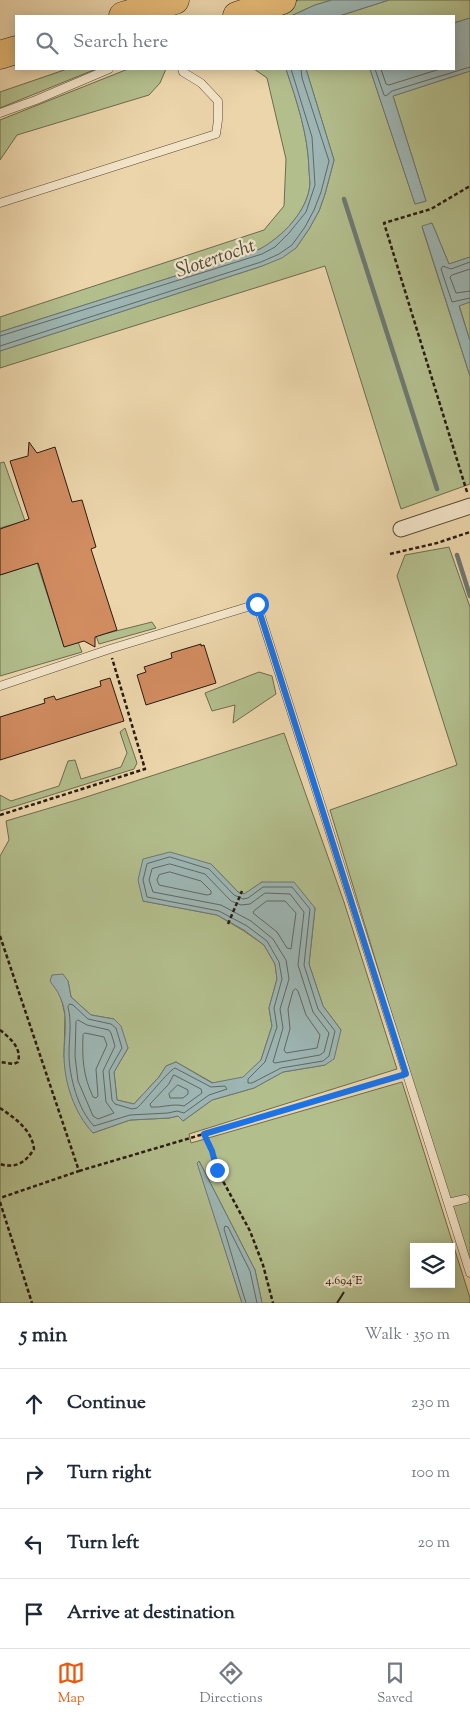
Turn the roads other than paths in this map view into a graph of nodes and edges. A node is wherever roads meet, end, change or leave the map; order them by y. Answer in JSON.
{"nodes":[{"id":1,"x":174,"y":0,"type":"edge"},
{"id":2,"x":282,"y":0,"type":"edge"},
{"id":3,"x":126,"y":15,"type":"edge"},
{"id":4,"x":240,"y":15,"type":"edge"},
{"id":5,"x":15,"y":50,"type":"edge"},
{"id":6,"x":0,"y":55,"type":"edge"},
{"id":7,"x":107,"y":70,"type":"edge"},
{"id":8,"x":182,"y":70,"type":"edge"},
{"id":9,"x":0,"y":113,"type":"edge"},
{"id":10,"x":0,"y":203,"type":"edge"},
{"id":11,"x":469,"y":500,"type":"edge"},
{"id":12,"x":401,"y":529,"type":"dead end"},
{"id":13,"x":0,"y":686,"type":"edge"},
{"id":14,"x":465,"y":1199,"type":"dead end"},
{"id":15,"x":448,"y":1203,"type":"junction"},
{"id":16,"x":470,"y":1273,"type":"edge"}],
"edges":[{"from":1,"to":3,"type":"highway"},
{"from":2,"to":4,"type":"highway"},
{"from":5,"to":6,"type":"highway"},
{"from":7,"to":9,"type":"lane"},
{"from":8,"to":10,"type":"lane"},
{"from":11,"to":12,"type":"street"},
{"from":13,"to":15,"type":"lane"},
{"from":14,"to":15,"type":"lane"},
{"from":15,"to":16,"type":"lane"}]}
